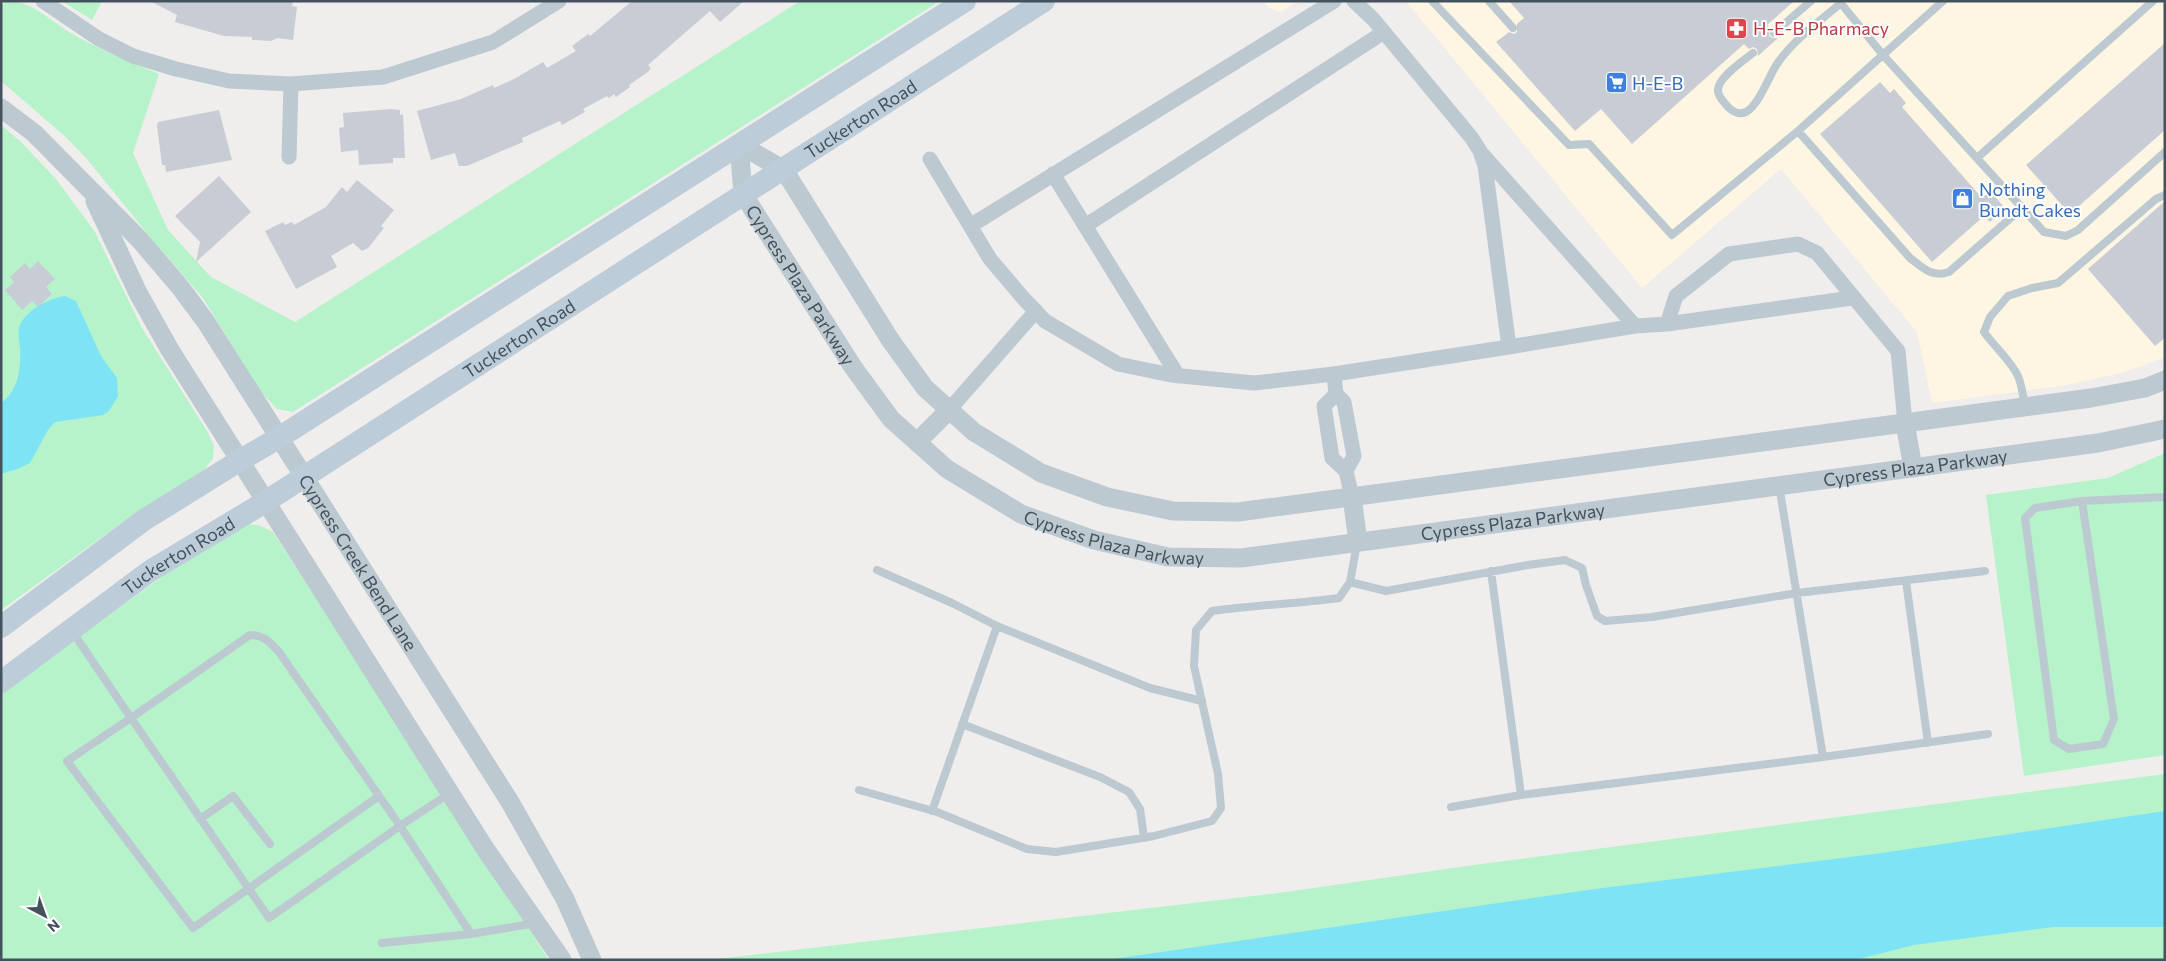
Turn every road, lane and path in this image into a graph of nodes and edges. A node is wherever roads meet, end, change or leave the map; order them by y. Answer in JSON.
{"nodes":[{"id":1,"x":43,"y":1,"type":"edge"},
{"id":2,"x":559,"y":1,"type":"edge"},
{"id":3,"x":965,"y":1,"type":"edge"},
{"id":4,"x":1044,"y":1,"type":"edge"},
{"id":5,"x":1334,"y":1,"type":"edge"},
{"id":6,"x":1354,"y":1,"type":"edge"},
{"id":7,"x":1432,"y":1,"type":"edge"},
{"id":8,"x":1489,"y":1,"type":"edge"},
{"id":9,"x":1812,"y":1,"type":"edge"},
{"id":10,"x":1943,"y":1,"type":"edge"},
{"id":11,"x":2153,"y":1,"type":"edge"},
{"id":12,"x":1840,"y":2,"type":"edge"},
{"id":13,"x":1513,"y":28,"type":"dead end"},
{"id":14,"x":1384,"y":32,"type":"junction"},
{"id":15,"x":1774,"y":33,"type":"dead end"},
{"id":16,"x":1753,"y":53,"type":"dead end"},
{"id":17,"x":1883,"y":55,"type":"junction"},
{"id":18,"x":291,"y":84,"type":"junction"},
{"id":19,"x":1,"y":108,"type":"edge"},
{"id":20,"x":1798,"y":131,"type":"junction"},
{"id":21,"x":739,"y":144,"type":"junction"},
{"id":22,"x":1480,"y":152,"type":"junction"},
{"id":23,"x":2165,"y":152,"type":"edge"},
{"id":24,"x":289,"y":157,"type":"dead end"},
{"id":25,"x":1977,"y":158,"type":"junction"},
{"id":26,"x":930,"y":159,"type":"dead end"},
{"id":27,"x":784,"y":170,"type":"junction"},
{"id":28,"x":1053,"y":174,"type":"junction"},
{"id":29,"x":90,"y":191,"type":"junction"},
{"id":30,"x":743,"y":194,"type":"junction"},
{"id":31,"x":2165,"y":195,"type":"edge"},
{"id":32,"x":2022,"y":208,"type":"junction"},
{"id":33,"x":970,"y":226,"type":"junction"},
{"id":34,"x":1085,"y":226,"type":"junction"},
{"id":35,"x":1852,"y":298,"type":"junction"},
{"id":36,"x":1036,"y":311,"type":"junction"},
{"id":37,"x":1667,"y":324,"type":"junction"},
{"id":38,"x":1635,"y":326,"type":"junction"},
{"id":39,"x":1509,"y":347,"type":"junction"},
{"id":40,"x":1334,"y":374,"type":"junction"},
{"id":41,"x":1178,"y":376,"type":"junction"},
{"id":42,"x":2165,"y":380,"type":"edge"},
{"id":43,"x":1336,"y":394,"type":"junction"},
{"id":44,"x":2025,"y":407,"type":"junction"},
{"id":45,"x":949,"y":410,"type":"junction"},
{"id":46,"x":1905,"y":423,"type":"junction"},
{"id":47,"x":2165,"y":428,"type":"edge"},
{"id":48,"x":280,"y":437,"type":"junction"},
{"id":49,"x":917,"y":442,"type":"junction"},
{"id":50,"x":239,"y":460,"type":"junction"},
{"id":51,"x":1913,"y":468,"type":"junction"},
{"id":52,"x":1346,"y":471,"type":"junction"},
{"id":53,"x":303,"y":476,"type":"junction"},
{"id":54,"x":1780,"y":485,"type":"junction"},
{"id":55,"x":1352,"y":497,"type":"junction"},
{"id":56,"x":2165,"y":497,"type":"edge"},
{"id":57,"x":2082,"y":500,"type":"junction"},
{"id":58,"x":264,"y":502,"type":"junction"},
{"id":59,"x":1358,"y":542,"type":"junction"},
{"id":60,"x":876,"y":570,"type":"dead end"},
{"id":61,"x":1492,"y":571,"type":"junction"},
{"id":62,"x":1985,"y":572,"type":"dead end"},
{"id":63,"x":1906,"y":580,"type":"junction"},
{"id":64,"x":1350,"y":582,"type":"junction"},
{"id":65,"x":1797,"y":593,"type":"junction"},
{"id":66,"x":997,"y":626,"type":"junction"},
{"id":67,"x":1,"y":627,"type":"edge"},
{"id":68,"x":71,"y":630,"type":"junction"},
{"id":69,"x":1,"y":682,"type":"edge"},
{"id":70,"x":1202,"y":701,"type":"junction"},
{"id":71,"x":131,"y":718,"type":"junction"},
{"id":72,"x":962,"y":724,"type":"junction"},
{"id":73,"x":1988,"y":734,"type":"dead end"},
{"id":74,"x":1928,"y":743,"type":"junction"},
{"id":75,"x":1823,"y":757,"type":"junction"},
{"id":76,"x":859,"y":790,"type":"dead end"},
{"id":77,"x":450,"y":793,"type":"junction"},
{"id":78,"x":1521,"y":795,"type":"junction"},
{"id":79,"x":379,"y":796,"type":"junction"},
{"id":80,"x":1451,"y":807,"type":"dead end"},
{"id":81,"x":932,"y":811,"type":"junction"},
{"id":82,"x":200,"y":819,"type":"junction"},
{"id":83,"x":400,"y":826,"type":"junction"},
{"id":84,"x":1144,"y":838,"type":"junction"},
{"id":85,"x":270,"y":844,"type":"dead end"},
{"id":86,"x":247,"y":888,"type":"junction"},
{"id":87,"x":536,"y":923,"type":"junction"},
{"id":88,"x":471,"y":934,"type":"junction"},
{"id":89,"x":382,"y":943,"type":"dead end"},
{"id":90,"x":562,"y":960,"type":"edge"},
{"id":91,"x":592,"y":960,"type":"edge"}],
"edges":[{"from":1,"to":18,"type":"street"},
{"from":2,"to":18,"type":"street"},
{"from":3,"to":21,"type":"main road"},
{"from":4,"to":27,"type":"main road","name":"Tuckerton Road"},
{"from":5,"to":28,"type":"street"},
{"from":6,"to":14,"type":"street"},
{"from":7,"to":20,"type":"lane"},
{"from":8,"to":13,"type":"lane"},
{"from":9,"to":15,"type":"lane"},
{"from":10,"to":17,"type":"lane"},
{"from":11,"to":25,"type":"lane"},
{"from":12,"to":16,"type":"lane"},
{"from":12,"to":17,"type":"lane"},
{"from":14,"to":22,"type":"street"},
{"from":14,"to":34,"type":"street"},
{"from":17,"to":20,"type":"lane"},
{"from":17,"to":25,"type":"lane"},
{"from":18,"to":24,"type":"street"},
{"from":19,"to":29,"type":"street","name":"Cypress Creek Bend Lane"},
{"from":20,"to":32,"type":"lane"},
{"from":21,"to":27,"type":"street","name":"Cypress Plaza Parkway"},
{"from":21,"to":30,"type":"street","name":"Cypress Plaza Parkway"},
{"from":21,"to":48,"type":"main road"},
{"from":22,"to":38,"type":"street"},
{"from":22,"to":39,"type":"street"},
{"from":23,"to":32,"type":"lane"},
{"from":25,"to":32,"type":"lane"},
{"from":26,"to":33,"type":"street"},
{"from":27,"to":30,"type":"main road","name":"Tuckerton Road"},
{"from":27,"to":45,"type":"street","name":"Cypress Plaza Parkway"},
{"from":28,"to":33,"type":"street"},
{"from":28,"to":34,"type":"street"},
{"from":29,"to":48,"type":"street","name":"Cypress Creek Bend Lane"},
{"from":29,"to":50,"type":"street","name":"Cypress Creek Bend Lane"},
{"from":30,"to":49,"type":"street","name":"Cypress Plaza Parkway"},
{"from":30,"to":53,"type":"main road","name":"Tuckerton Road"},
{"from":31,"to":44,"type":"lane"},
{"from":33,"to":36,"type":"street"},
{"from":34,"to":41,"type":"street"},
{"from":35,"to":37,"type":"street"},
{"from":35,"to":37,"type":"street"},
{"from":35,"to":46,"type":"street"},
{"from":36,"to":41,"type":"street"},
{"from":36,"to":45,"type":"street"},
{"from":37,"to":38,"type":"street"},
{"from":38,"to":39,"type":"street"},
{"from":39,"to":40,"type":"street"},
{"from":40,"to":41,"type":"street"},
{"from":40,"to":43,"type":"street"},
{"from":42,"to":44,"type":"street","name":"Cypress Plaza Parkway"},
{"from":43,"to":52,"type":"street"},
{"from":43,"to":52,"type":"street"},
{"from":44,"to":46,"type":"street","name":"Cypress Plaza Parkway"},
{"from":45,"to":49,"type":"street"},
{"from":45,"to":55,"type":"street","name":"Cypress Plaza Parkway"},
{"from":46,"to":51,"type":"street"},
{"from":46,"to":55,"type":"street","name":"Cypress Plaza Parkway"},
{"from":47,"to":51,"type":"street","name":"Cypress Plaza Parkway"},
{"from":48,"to":50,"type":"main road"},
{"from":48,"to":53,"type":"street","name":"Cypress Creek Bend Lane"},
{"from":49,"to":59,"type":"street","name":"Cypress Plaza Parkway"},
{"from":50,"to":58,"type":"street","name":"Cypress Creek Bend Lane"},
{"from":50,"to":67,"type":"main road"},
{"from":51,"to":54,"type":"street","name":"Cypress Plaza Parkway"},
{"from":52,"to":55,"type":"street"},
{"from":53,"to":58,"type":"main road","name":"Tuckerton Road"},
{"from":53,"to":91,"type":"street","name":"Cypress Creek Bend Lane"},
{"from":54,"to":59,"type":"street","name":"Cypress Plaza Parkway"},
{"from":54,"to":65,"type":"lane"},
{"from":55,"to":59,"type":"street"},
{"from":56,"to":57,"type":"lane"},
{"from":57,"to":57,"type":"lane"},
{"from":58,"to":68,"type":"main road","name":"Tuckerton Road"},
{"from":58,"to":77,"type":"street","name":"Cypress Creek Bend Lane"},
{"from":59,"to":64,"type":"lane"},
{"from":60,"to":66,"type":"lane"},
{"from":61,"to":64,"type":"lane"},
{"from":61,"to":65,"type":"lane"},
{"from":61,"to":78,"type":"lane"},
{"from":62,"to":63,"type":"lane"},
{"from":63,"to":65,"type":"lane"},
{"from":63,"to":74,"type":"lane"},
{"from":64,"to":70,"type":"lane"},
{"from":65,"to":75,"type":"lane"},
{"from":66,"to":70,"type":"lane"},
{"from":66,"to":72,"type":"lane"},
{"from":68,"to":69,"type":"main road","name":"Tuckerton Road"},
{"from":68,"to":71,"type":"lane"},
{"from":70,"to":84,"type":"lane"},
{"from":71,"to":79,"type":"lane"},
{"from":71,"to":82,"type":"lane"},
{"from":71,"to":86,"type":"lane"},
{"from":72,"to":81,"type":"lane"},
{"from":72,"to":84,"type":"lane"},
{"from":73,"to":74,"type":"lane"},
{"from":74,"to":75,"type":"lane"},
{"from":75,"to":78,"type":"lane"},
{"from":76,"to":81,"type":"lane"},
{"from":77,"to":83,"type":"lane"},
{"from":77,"to":87,"type":"street","name":"Cypress Creek Bend Lane"},
{"from":78,"to":80,"type":"lane"},
{"from":79,"to":83,"type":"lane"},
{"from":79,"to":86,"type":"lane"},
{"from":81,"to":84,"type":"lane"},
{"from":82,"to":85,"type":"lane"},
{"from":82,"to":86,"type":"lane"},
{"from":83,"to":86,"type":"lane"},
{"from":83,"to":88,"type":"lane"},
{"from":87,"to":88,"type":"lane"},
{"from":87,"to":90,"type":"street","name":"Cypress Creek Bend Lane"},
{"from":88,"to":89,"type":"lane"}]}
